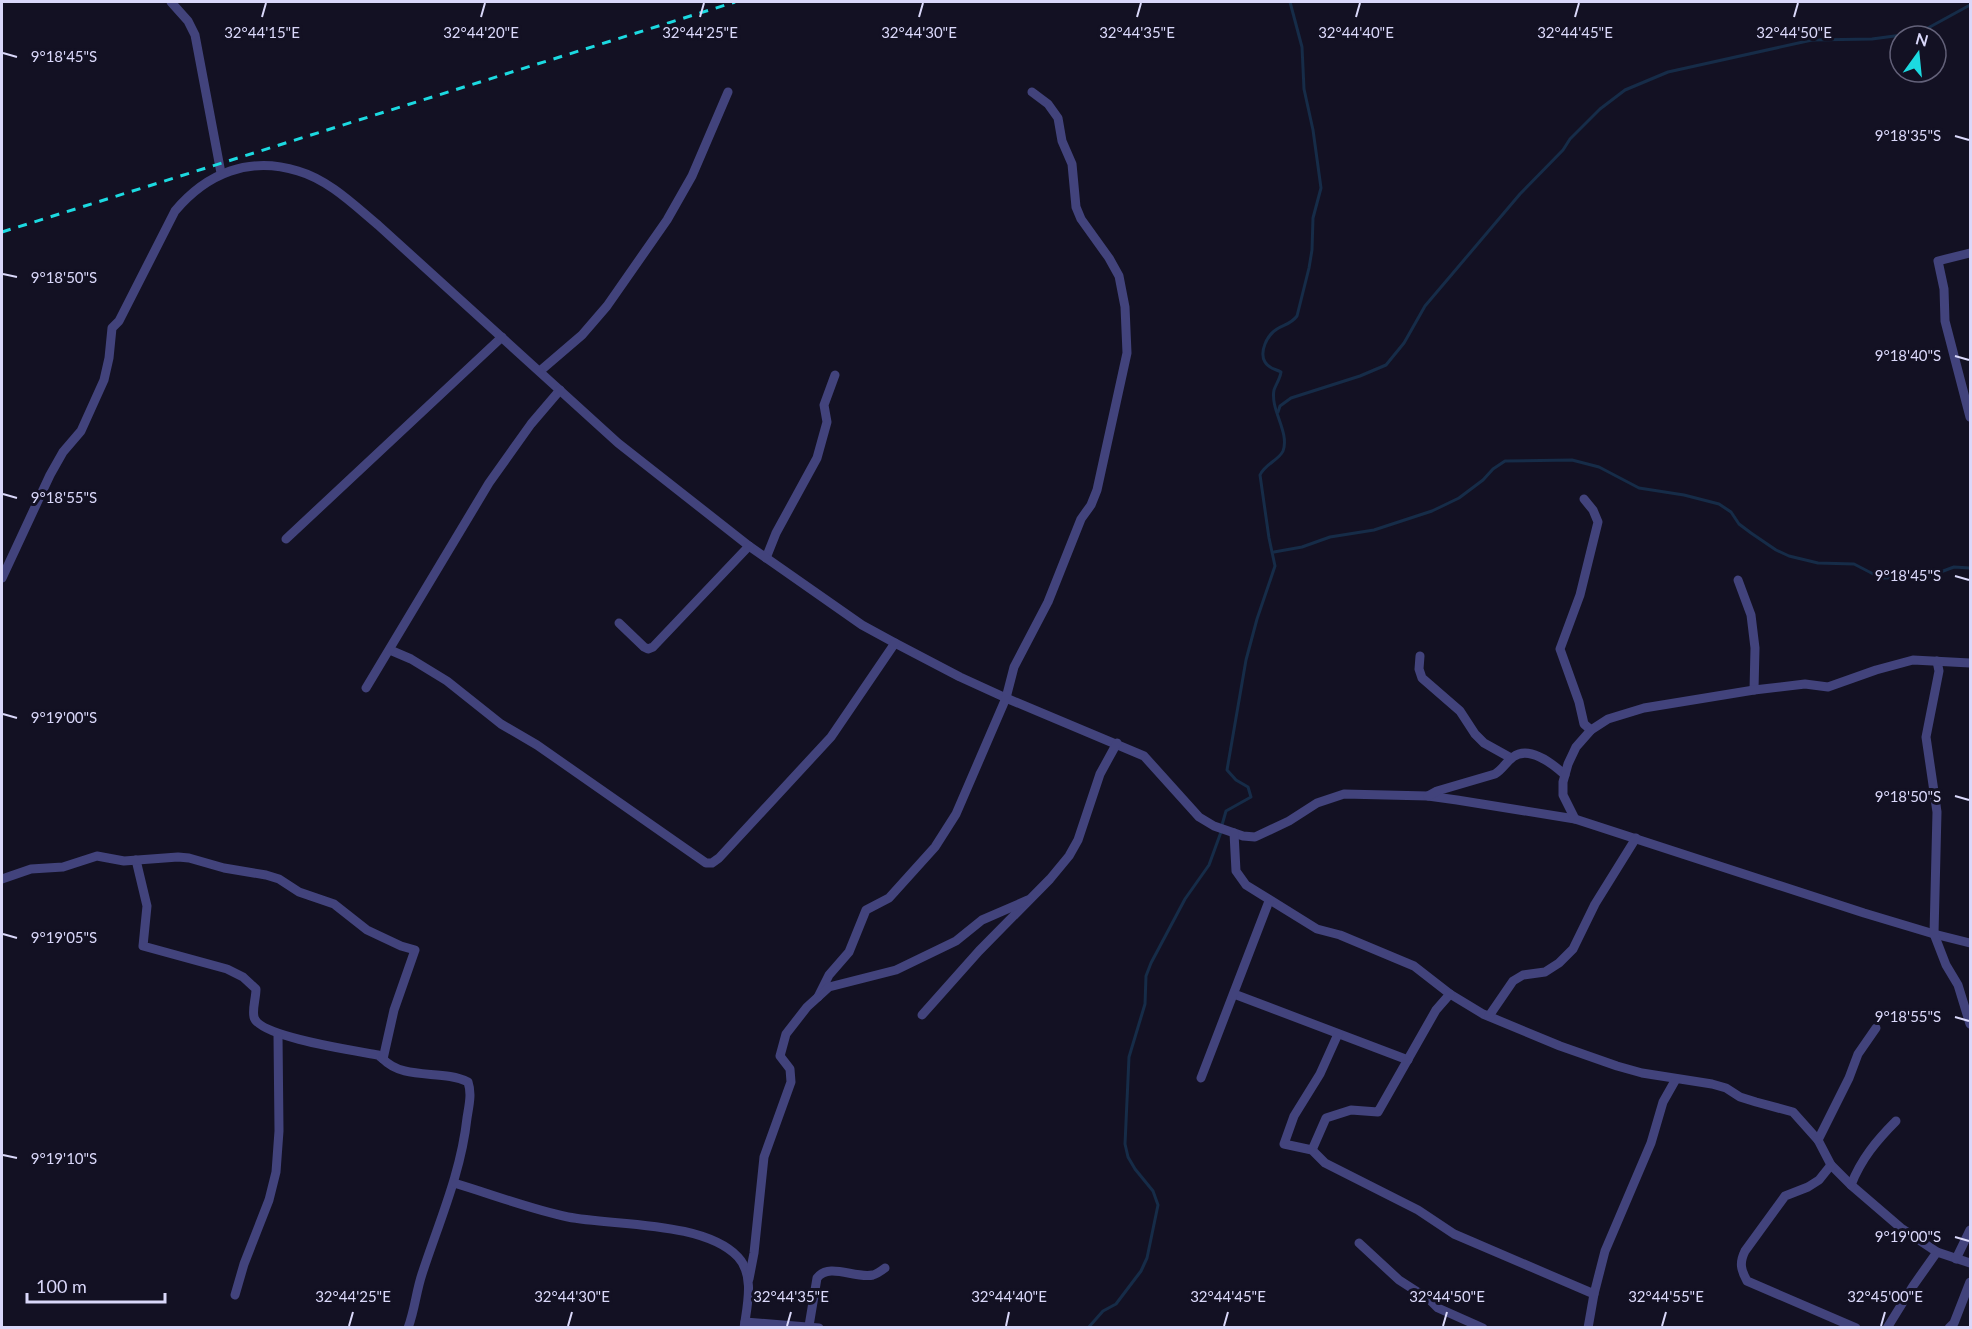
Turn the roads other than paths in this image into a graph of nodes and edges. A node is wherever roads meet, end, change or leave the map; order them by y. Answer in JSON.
{"nodes":[{"id":1,"x":171,"y":2,"type":"edge"},
{"id":2,"x":728,"y":92,"type":"dead end"},
{"id":3,"x":1032,"y":92,"type":"dead end"},
{"id":4,"x":221,"y":173,"type":"junction"},
{"id":5,"x":1971,"y":253,"type":"edge"},
{"id":6,"x":502,"y":337,"type":"junction"},
{"id":7,"x":540,"y":371,"type":"junction"},
{"id":8,"x":835,"y":375,"type":"dead end"},
{"id":9,"x":560,"y":390,"type":"junction"},
{"id":10,"x":1971,"y":417,"type":"edge"},
{"id":11,"x":1584,"y":499,"type":"dead end"},
{"id":12,"x":286,"y":539,"type":"dead end"},
{"id":13,"x":749,"y":546,"type":"junction"},
{"id":14,"x":766,"y":558,"type":"junction"},
{"id":15,"x":2,"y":578,"type":"edge"},
{"id":16,"x":1738,"y":580,"type":"dead end"},
{"id":17,"x":619,"y":623,"type":"dead end"},
{"id":18,"x":896,"y":643,"type":"junction"},
{"id":19,"x":390,"y":650,"type":"junction"},
{"id":20,"x":1420,"y":656,"type":"dead end"},
{"id":21,"x":1937,"y":661,"type":"junction"},
{"id":22,"x":1971,"y":663,"type":"edge"},
{"id":23,"x":366,"y":688,"type":"dead end"},
{"id":24,"x":1754,"y":690,"type":"junction"},
{"id":25,"x":1006,"y":698,"type":"junction"},
{"id":26,"x":1591,"y":730,"type":"junction"},
{"id":27,"x":1117,"y":743,"type":"junction"},
{"id":28,"x":1511,"y":758,"type":"junction"},
{"id":29,"x":1565,"y":775,"type":"junction"},
{"id":30,"x":1428,"y":796,"type":"junction"},
{"id":31,"x":1575,"y":819,"type":"junction"},
{"id":32,"x":1229,"y":831,"type":"junction"},
{"id":33,"x":1636,"y":838,"type":"junction"},
{"id":34,"x":136,"y":860,"type":"junction"},
{"id":35,"x":2,"y":879,"type":"edge"},
{"id":36,"x":1028,"y":900,"type":"junction"},
{"id":37,"x":1269,"y":901,"type":"junction"},
{"id":38,"x":1934,"y":934,"type":"junction"},
{"id":39,"x":1971,"y":943,"type":"edge"},
{"id":40,"x":1450,"y":993,"type":"junction"},
{"id":41,"x":1234,"y":994,"type":"junction"},
{"id":42,"x":818,"y":997,"type":"junction"},
{"id":43,"x":922,"y":1015,"type":"dead end"},
{"id":44,"x":1489,"y":1016,"type":"junction"},
{"id":45,"x":1971,"y":1024,"type":"edge"},
{"id":46,"x":1876,"y":1028,"type":"dead end"},
{"id":47,"x":1338,"y":1034,"type":"junction"},
{"id":48,"x":278,"y":1035,"type":"junction"},
{"id":49,"x":383,"y":1059,"type":"junction"},
{"id":50,"x":1408,"y":1060,"type":"junction"},
{"id":51,"x":1201,"y":1078,"type":"dead end"},
{"id":52,"x":1676,"y":1079,"type":"junction"},
{"id":53,"x":1896,"y":1121,"type":"dead end"},
{"id":54,"x":1818,"y":1140,"type":"junction"},
{"id":55,"x":1312,"y":1150,"type":"junction"},
{"id":56,"x":1831,"y":1165,"type":"junction"},
{"id":57,"x":454,"y":1183,"type":"junction"},
{"id":58,"x":1851,"y":1185,"type":"junction"},
{"id":59,"x":1971,"y":1230,"type":"edge"},
{"id":60,"x":1359,"y":1244,"type":"dead end"},
{"id":61,"x":1937,"y":1252,"type":"junction"},
{"id":62,"x":1956,"y":1258,"type":"junction"},
{"id":63,"x":1971,"y":1263,"type":"edge"},
{"id":64,"x":885,"y":1268,"type":"dead end"},
{"id":65,"x":749,"y":1279,"type":"junction"},
{"id":66,"x":1971,"y":1282,"type":"edge"},
{"id":67,"x":1594,"y":1294,"type":"junction"},
{"id":68,"x":235,"y":1295,"type":"dead end"},
{"id":69,"x":744,"y":1325,"type":"edge"},
{"id":70,"x":814,"y":1327,"type":"edge"},
{"id":71,"x":408,"y":1328,"type":"edge"},
{"id":72,"x":1483,"y":1328,"type":"edge"},
{"id":73,"x":1588,"y":1328,"type":"edge"},
{"id":74,"x":1856,"y":1328,"type":"edge"},
{"id":75,"x":1887,"y":1328,"type":"edge"},
{"id":76,"x":1949,"y":1328,"type":"edge"}],
"edges":[{"from":1,"to":4,"type":"street"},
{"from":2,"to":7,"type":"street"},
{"from":3,"to":25,"type":"street"},
{"from":4,"to":6,"type":"street"},
{"from":4,"to":15,"type":"street"},
{"from":5,"to":10,"type":"street"},
{"from":6,"to":7,"type":"street"},
{"from":6,"to":12,"type":"street"},
{"from":7,"to":9,"type":"street"},
{"from":8,"to":14,"type":"street"},
{"from":9,"to":13,"type":"street"},
{"from":9,"to":19,"type":"street"},
{"from":11,"to":26,"type":"street"},
{"from":13,"to":14,"type":"street"},
{"from":13,"to":17,"type":"street"},
{"from":14,"to":18,"type":"street"},
{"from":16,"to":24,"type":"street"},
{"from":18,"to":19,"type":"street"},
{"from":18,"to":25,"type":"street"},
{"from":19,"to":23,"type":"street"},
{"from":20,"to":28,"type":"street"},
{"from":21,"to":22,"type":"street"},
{"from":21,"to":24,"type":"street"},
{"from":21,"to":38,"type":"street"},
{"from":24,"to":26,"type":"street"},
{"from":25,"to":27,"type":"street"},
{"from":25,"to":42,"type":"street"},
{"from":26,"to":29,"type":"street"},
{"from":27,"to":32,"type":"street"},
{"from":27,"to":36,"type":"street"},
{"from":28,"to":29,"type":"street"},
{"from":28,"to":30,"type":"street"},
{"from":29,"to":31,"type":"street"},
{"from":30,"to":31,"type":"street"},
{"from":30,"to":32,"type":"street"},
{"from":31,"to":33,"type":"street"},
{"from":32,"to":37,"type":"street"},
{"from":33,"to":38,"type":"street"},
{"from":33,"to":44,"type":"street"},
{"from":34,"to":35,"type":"street"},
{"from":34,"to":48,"type":"street"},
{"from":34,"to":49,"type":"street"},
{"from":36,"to":42,"type":"street"},
{"from":36,"to":43,"type":"street"},
{"from":37,"to":40,"type":"street"},
{"from":37,"to":41,"type":"street"},
{"from":38,"to":39,"type":"street"},
{"from":38,"to":45,"type":"street"},
{"from":40,"to":44,"type":"street"},
{"from":40,"to":50,"type":"street"},
{"from":41,"to":47,"type":"street"},
{"from":41,"to":51,"type":"street"},
{"from":42,"to":65,"type":"street"},
{"from":44,"to":52,"type":"street"},
{"from":46,"to":54,"type":"street"},
{"from":47,"to":50,"type":"street"},
{"from":47,"to":55,"type":"street"},
{"from":48,"to":49,"type":"street"},
{"from":48,"to":68,"type":"street"},
{"from":49,"to":57,"type":"street"},
{"from":50,"to":55,"type":"street"},
{"from":52,"to":54,"type":"street"},
{"from":52,"to":67,"type":"street"},
{"from":53,"to":58,"type":"street"},
{"from":54,"to":56,"type":"street"},
{"from":55,"to":67,"type":"street"},
{"from":56,"to":58,"type":"street"},
{"from":56,"to":74,"type":"street"},
{"from":57,"to":65,"type":"street"},
{"from":57,"to":71,"type":"street"},
{"from":58,"to":61,"type":"street"},
{"from":59,"to":62,"type":"street"},
{"from":60,"to":72,"type":"street"},
{"from":61,"to":62,"type":"street"},
{"from":61,"to":75,"type":"street"},
{"from":62,"to":63,"type":"street"},
{"from":64,"to":70,"type":"street"},
{"from":65,"to":69,"type":"street"},
{"from":66,"to":76,"type":"street"},
{"from":67,"to":73,"type":"street"},
{"from":69,"to":70,"type":"street"}]}
